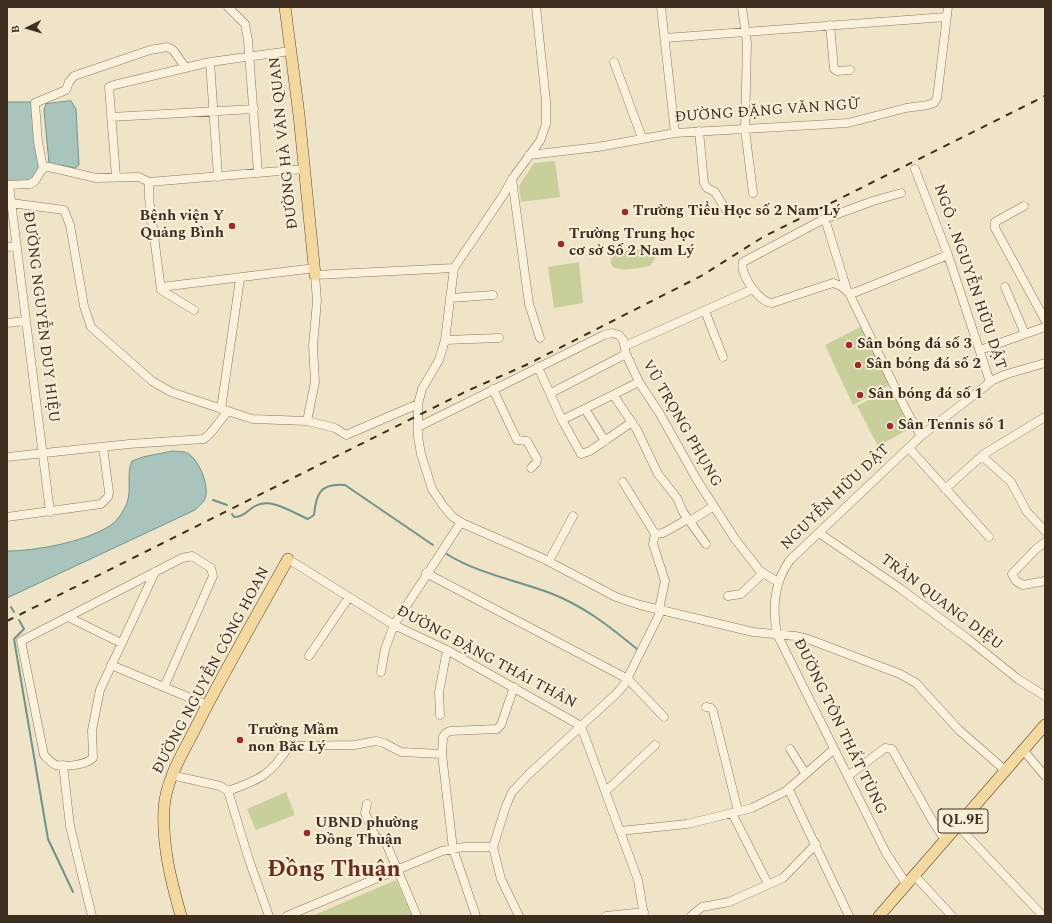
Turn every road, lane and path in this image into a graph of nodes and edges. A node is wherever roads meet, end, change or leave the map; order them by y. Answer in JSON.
{"nodes":[{"id":1,"x":228,"y":7,"type":"edge"},
{"id":2,"x":285,"y":7,"type":"edge"},
{"id":3,"x":536,"y":7,"type":"edge"},
{"id":4,"x":661,"y":7,"type":"edge"},
{"id":5,"x":742,"y":7,"type":"edge"},
{"id":6,"x":948,"y":7,"type":"edge"},
{"id":7,"x":946,"y":17,"type":"junction"},
{"id":8,"x":830,"y":26,"type":"junction"},
{"id":9,"x":746,"y":32,"type":"junction"},
{"id":10,"x":665,"y":38,"type":"junction"},
{"id":11,"x":290,"y":51,"type":"junction"},
{"id":12,"x":250,"y":56,"type":"junction"},
{"id":13,"x":210,"y":62,"type":"junction"},
{"id":14,"x":614,"y":62,"type":"dead end"},
{"id":15,"x":186,"y":68,"type":"junction"},
{"id":16,"x":850,"y":70,"type":"dead end"},
{"id":17,"x":254,"y":109,"type":"junction"},
{"id":18,"x":214,"y":112,"type":"junction"},
{"id":19,"x":111,"y":117,"type":"junction"},
{"id":20,"x":745,"y":128,"type":"junction"},
{"id":21,"x":698,"y":131,"type":"junction"},
{"id":22,"x":675,"y":133,"type":"junction"},
{"id":23,"x":642,"y":138,"type":"junction"},
{"id":24,"x":529,"y":155,"type":"junction"},
{"id":25,"x":43,"y":168,"type":"junction"},
{"id":26,"x":304,"y":169,"type":"junction"},
{"id":27,"x":915,"y":169,"type":"dead end"},
{"id":28,"x":258,"y":173,"type":"junction"},
{"id":29,"x":116,"y":177,"type":"junction"},
{"id":30,"x":218,"y":177,"type":"junction"},
{"id":31,"x":512,"y":179,"type":"junction"},
{"id":32,"x":149,"y":182,"type":"junction"},
{"id":33,"x":8,"y":185,"type":"edge"},
{"id":34,"x":753,"y":192,"type":"dead end"},
{"id":35,"x":901,"y":193,"type":"dead end"},
{"id":36,"x":12,"y":203,"type":"junction"},
{"id":37,"x":1024,"y":206,"type":"dead end"},
{"id":38,"x":726,"y":210,"type":"dead end"},
{"id":39,"x":825,"y":219,"type":"junction"},
{"id":40,"x":11,"y":246,"type":"edge"},
{"id":41,"x":948,"y":255,"type":"junction"},
{"id":42,"x":454,"y":268,"type":"junction"},
{"id":43,"x":315,"y":272,"type":"junction"},
{"id":44,"x":240,"y":279,"type":"junction"},
{"id":45,"x":161,"y":287,"type":"junction"},
{"id":46,"x":1005,"y":287,"type":"dead end"},
{"id":47,"x":753,"y":289,"type":"junction"},
{"id":48,"x":848,"y":291,"type":"junction"},
{"id":49,"x":493,"y":295,"type":"dead end"},
{"id":50,"x":450,"y":298,"type":"junction"},
{"id":51,"x":194,"y":310,"type":"dead end"},
{"id":52,"x":705,"y":311,"type":"junction"},
{"id":53,"x":1045,"y":320,"type":"edge"},
{"id":54,"x":25,"y":321,"type":"junction"},
{"id":55,"x":7,"y":323,"type":"edge"},
{"id":56,"x":1045,"y":327,"type":"edge"},
{"id":57,"x":1025,"y":334,"type":"junction"},
{"id":58,"x":499,"y":338,"type":"dead end"},
{"id":59,"x":540,"y":338,"type":"dead end"},
{"id":60,"x":445,"y":340,"type":"junction"},
{"id":61,"x":625,"y":350,"type":"junction"},
{"id":62,"x":980,"y":350,"type":"junction"},
{"id":63,"x":723,"y":357,"type":"dead end"},
{"id":64,"x":1045,"y":363,"type":"edge"},
{"id":65,"x":538,"y":367,"type":"junction"},
{"id":66,"x":639,"y":382,"type":"junction"},
{"id":67,"x":990,"y":382,"type":"junction"},
{"id":68,"x":493,"y":389,"type":"junction"},
{"id":69,"x":550,"y":393,"type":"junction"},
{"id":70,"x":614,"y":396,"type":"junction"},
{"id":71,"x":418,"y":404,"type":"junction"},
{"id":72,"x":585,"y":409,"type":"junction"},
{"id":73,"x":225,"y":410,"type":"junction"},
{"id":74,"x":1045,"y":417,"type":"edge"},
{"id":75,"x":562,"y":420,"type":"junction"},
{"id":76,"x":307,"y":421,"type":"junction"},
{"id":77,"x":632,"y":422,"type":"junction"},
{"id":78,"x":418,"y":427,"type":"junction"},
{"id":79,"x":921,"y":436,"type":"junction"},
{"id":80,"x":605,"y":441,"type":"junction"},
{"id":81,"x":103,"y":447,"type":"junction"},
{"id":82,"x":908,"y":448,"type":"junction"},
{"id":83,"x":43,"y":453,"type":"junction"},
{"id":84,"x":982,"y":456,"type":"junction"},
{"id":85,"x":7,"y":457,"type":"edge"},
{"id":86,"x":531,"y":468,"type":"dead end"},
{"id":87,"x":623,"y":482,"type":"dead end"},
{"id":88,"x":945,"y":489,"type":"junction"},
{"id":89,"x":714,"y":506,"type":"junction"},
{"id":90,"x":50,"y":512,"type":"junction"},
{"id":91,"x":573,"y":516,"type":"dead end"},
{"id":92,"x":7,"y":517,"type":"edge"},
{"id":93,"x":689,"y":520,"type":"junction"},
{"id":94,"x":461,"y":522,"type":"junction"},
{"id":95,"x":1044,"y":529,"type":"edge"},
{"id":96,"x":819,"y":533,"type":"junction"},
{"id":97,"x":655,"y":534,"type":"junction"},
{"id":98,"x":989,"y":537,"type":"dead end"},
{"id":99,"x":1045,"y":542,"type":"edge"},
{"id":100,"x":706,"y":544,"type":"dead end"},
{"id":101,"x":288,"y":559,"type":"joint"},
{"id":102,"x":549,"y":561,"type":"junction"},
{"id":103,"x":155,"y":572,"type":"junction"},
{"id":104,"x":426,"y":573,"type":"junction"},
{"id":105,"x":763,"y":573,"type":"junction"},
{"id":106,"x":1045,"y":581,"type":"edge"},
{"id":107,"x":778,"y":582,"type":"junction"},
{"id":108,"x":728,"y":596,"type":"dead end"},
{"id":109,"x":348,"y":597,"type":"junction"},
{"id":110,"x":660,"y":609,"type":"junction"},
{"id":111,"x":68,"y":617,"type":"junction"},
{"id":112,"x":394,"y":625,"type":"junction"},
{"id":113,"x":777,"y":634,"type":"junction"},
{"id":114,"x":122,"y":643,"type":"junction"},
{"id":115,"x":447,"y":650,"type":"junction"},
{"id":116,"x":309,"y":656,"type":"dead end"},
{"id":117,"x":111,"y":665,"type":"junction"},
{"id":118,"x":381,"y":672,"type":"dead end"},
{"id":119,"x":628,"y":679,"type":"junction"},
{"id":120,"x":164,"y":687,"type":"junction"},
{"id":121,"x":514,"y":687,"type":"junction"},
{"id":122,"x":1045,"y":696,"type":"edge"},
{"id":123,"x":207,"y":705,"type":"junction"},
{"id":124,"x":706,"y":707,"type":"dead end"},
{"id":125,"x":440,"y":715,"type":"dead end"},
{"id":126,"x":664,"y":717,"type":"dead end"},
{"id":127,"x":1045,"y":725,"type":"edge"},
{"id":128,"x":581,"y":726,"type":"junction"},
{"id":129,"x":656,"y":745,"type":"dead end"},
{"id":130,"x":790,"y":749,"type":"dead end"},
{"id":131,"x":834,"y":749,"type":"junction"},
{"id":132,"x":1024,"y":751,"type":"junction"},
{"id":133,"x":442,"y":754,"type":"junction"},
{"id":134,"x":63,"y":765,"type":"junction"},
{"id":135,"x":1006,"y":770,"type":"junction"},
{"id":136,"x":805,"y":773,"type":"junction"},
{"id":137,"x":171,"y":775,"type":"junction"},
{"id":138,"x":848,"y":776,"type":"junction"},
{"id":139,"x":1045,"y":776,"type":"edge"},
{"id":140,"x":786,"y":790,"type":"junction"},
{"id":141,"x":228,"y":791,"type":"junction"},
{"id":142,"x":606,"y":791,"type":"junction"},
{"id":143,"x":367,"y":804,"type":"dead end"},
{"id":144,"x":735,"y":812,"type":"junction"},
{"id":145,"x":958,"y":826,"type":"junction"},
{"id":146,"x":620,"y":831,"type":"junction"},
{"id":147,"x":945,"y":840,"type":"junction"},
{"id":148,"x":816,"y":844,"type":"junction"},
{"id":149,"x":493,"y":847,"type":"junction"},
{"id":150,"x":453,"y":849,"type":"junction"},
{"id":151,"x":397,"y":871,"type":"junction"},
{"id":152,"x":915,"y":876,"type":"junction"},
{"id":153,"x":768,"y":884,"type":"junction"},
{"id":154,"x":906,"y":885,"type":"junction"},
{"id":155,"x":644,"y":914,"type":"edge"},
{"id":156,"x":884,"y":914,"type":"edge"},
{"id":157,"x":1044,"y":915,"type":"edge"},
{"id":158,"x":92,"y":916,"type":"edge"},
{"id":159,"x":181,"y":916,"type":"edge"},
{"id":160,"x":269,"y":916,"type":"edge"},
{"id":161,"x":287,"y":916,"type":"edge"},
{"id":162,"x":417,"y":916,"type":"edge"},
{"id":163,"x":476,"y":916,"type":"edge"},
{"id":164,"x":519,"y":916,"type":"edge"},
{"id":165,"x":606,"y":916,"type":"edge"},
{"id":166,"x":691,"y":916,"type":"edge"},
{"id":167,"x":849,"y":916,"type":"edge"},
{"id":168,"x":952,"y":916,"type":"edge"}],
"edges":[{"from":1,"to":12,"type":"street"},
{"from":2,"to":11,"type":"main road","name":"ĐƯỜNG HÀ VĂN QUAN"},
{"from":3,"to":24,"type":"street","name":"ĐƯỜNG TÔN THẤT TÙNG"},
{"from":4,"to":10,"type":"street"},
{"from":5,"to":9,"type":"street"},
{"from":6,"to":7,"type":"street","name":"ĐƯỜNG ĐẶNG VĂN NGỮ"},
{"from":7,"to":8,"type":"street"},
{"from":7,"to":20,"type":"street","name":"ĐƯỜNG ĐẶNG VĂN NGỮ"},
{"from":8,"to":9,"type":"street"},
{"from":8,"to":16,"type":"street"},
{"from":9,"to":10,"type":"street"},
{"from":9,"to":20,"type":"street"},
{"from":10,"to":22,"type":"street"},
{"from":11,"to":12,"type":"street"},
{"from":11,"to":26,"type":"main road","name":"ĐƯỜNG HÀ VĂN QUAN"},
{"from":12,"to":13,"type":"street"},
{"from":12,"to":17,"type":"street"},
{"from":13,"to":15,"type":"street"},
{"from":13,"to":18,"type":"street"},
{"from":14,"to":23,"type":"street"},
{"from":15,"to":19,"type":"street"},
{"from":15,"to":25,"type":"street"},
{"from":17,"to":18,"type":"street"},
{"from":17,"to":28,"type":"street"},
{"from":18,"to":19,"type":"street"},
{"from":18,"to":30,"type":"street"},
{"from":19,"to":29,"type":"street"},
{"from":20,"to":21,"type":"street","name":"ĐƯỜNG ĐẶNG VĂN NGỮ"},
{"from":20,"to":34,"type":"street"},
{"from":21,"to":22,"type":"street","name":"ĐƯỜNG ĐẶNG VĂN NGỮ"},
{"from":21,"to":38,"type":"street"},
{"from":22,"to":23,"type":"street","name":"ĐƯỜNG ĐẶNG VĂN NGỮ"},
{"from":23,"to":24,"type":"street","name":"ĐƯỜNG ĐẶNG VĂN NGỮ"},
{"from":24,"to":31,"type":"street","name":"ĐƯỜNG TÔN THẤT TÙNG"},
{"from":25,"to":29,"type":"street"},
{"from":25,"to":33,"type":"street"},
{"from":26,"to":28,"type":"street"},
{"from":26,"to":43,"type":"main road","name":"ĐƯỜNG HÀ VĂN QUAN"},
{"from":27,"to":41,"type":"street","name":"NGÕ .. NGUYỄN HỮU DẬT"},
{"from":28,"to":30,"type":"street"},
{"from":29,"to":32,"type":"street"},
{"from":30,"to":32,"type":"street"},
{"from":31,"to":42,"type":"street","name":"ĐƯỜNG TÔN THẤT TÙNG"},
{"from":31,"to":59,"type":"street"},
{"from":32,"to":45,"type":"street"},
{"from":33,"to":36,"type":"street","name":"ĐƯỜNG NGUYỄN DUY HIỆU"},
{"from":35,"to":39,"type":"street"},
{"from":36,"to":40,"type":"street","name":"ĐƯỜNG NGUYỄN DUY HIỆU"},
{"from":36,"to":73,"type":"street"},
{"from":37,"to":53,"type":"street"},
{"from":39,"to":47,"type":"street"},
{"from":39,"to":48,"type":"street"},
{"from":40,"to":54,"type":"street","name":"ĐƯỜNG NGUYỄN DUY HIỆU"},
{"from":41,"to":48,"type":"street"},
{"from":41,"to":62,"type":"street","name":"NGÕ .. NGUYỄN HỮU DẬT"},
{"from":42,"to":43,"type":"street"},
{"from":42,"to":50,"type":"street","name":"ĐƯỜNG TÔN THẤT TÙNG"},
{"from":43,"to":44,"type":"street"},
{"from":43,"to":76,"type":"street"},
{"from":44,"to":45,"type":"street"},
{"from":44,"to":73,"type":"street"},
{"from":45,"to":51,"type":"street"},
{"from":46,"to":57,"type":"street"},
{"from":47,"to":48,"type":"street"},
{"from":47,"to":52,"type":"street"},
{"from":48,"to":79,"type":"street"},
{"from":49,"to":50,"type":"street"},
{"from":50,"to":60,"type":"street","name":"ĐƯỜNG TÔN THẤT TÙNG"},
{"from":52,"to":61,"type":"street"},
{"from":52,"to":63,"type":"street"},
{"from":54,"to":55,"type":"street"},
{"from":54,"to":83,"type":"street","name":"ĐƯỜNG NGUYỄN DUY HIỆU"},
{"from":56,"to":57,"type":"street"},
{"from":57,"to":62,"type":"street"},
{"from":58,"to":60,"type":"street"},
{"from":60,"to":71,"type":"street","name":"ĐƯỜNG TÔN THẤT TÙNG"},
{"from":61,"to":65,"type":"street","name":"VŨ TRỌNG PHỤNG"},
{"from":61,"to":66,"type":"street","name":"VŨ TRỌNG PHỤNG"},
{"from":61,"to":69,"type":"street"},
{"from":62,"to":67,"type":"street","name":"NGÕ .. NGUYỄN HỮU DẬT"},
{"from":64,"to":67,"type":"street","name":"NGUYỄN HỮU DẬT"},
{"from":65,"to":68,"type":"street","name":"VŨ TRỌNG PHỤNG"},
{"from":65,"to":69,"type":"street"},
{"from":66,"to":70,"type":"street"},
{"from":66,"to":89,"type":"street","name":"VŨ TRỌNG PHỤNG"},
{"from":67,"to":79,"type":"street","name":"NGUYỄN HỮU DẬT"},
{"from":68,"to":78,"type":"street","name":"VŨ TRỌNG PHỤNG"},
{"from":68,"to":86,"type":"street"},
{"from":69,"to":75,"type":"street"},
{"from":70,"to":72,"type":"street"},
{"from":70,"to":77,"type":"street"},
{"from":71,"to":76,"type":"street"},
{"from":71,"to":78,"type":"street","name":"ĐƯỜNG TÔN THẤT TÙNG"},
{"from":72,"to":75,"type":"street"},
{"from":72,"to":80,"type":"street"},
{"from":73,"to":76,"type":"street"},
{"from":73,"to":81,"type":"street"},
{"from":74,"to":84,"type":"street"},
{"from":75,"to":80,"type":"street"},
{"from":77,"to":80,"type":"street"},
{"from":77,"to":93,"type":"street"},
{"from":78,"to":94,"type":"street","name":"ĐƯỜNG TÔN THẤT TÙNG"},
{"from":79,"to":82,"type":"street","name":"NGUYỄN HỮU DẬT"},
{"from":81,"to":83,"type":"street"},
{"from":81,"to":90,"type":"street"},
{"from":82,"to":88,"type":"street"},
{"from":82,"to":96,"type":"street","name":"NGUYỄN HỮU DẬT"},
{"from":83,"to":85,"type":"street"},
{"from":83,"to":90,"type":"street","name":"ĐƯỜNG NGUYỄN DUY HIỆU"},
{"from":84,"to":88,"type":"street"},
{"from":84,"to":95,"type":"street"},
{"from":87,"to":97,"type":"street"},
{"from":88,"to":98,"type":"street"},
{"from":89,"to":93,"type":"street"},
{"from":89,"to":105,"type":"street","name":"VŨ TRỌNG PHỤNG"},
{"from":90,"to":92,"type":"street"},
{"from":91,"to":102,"type":"street"},
{"from":93,"to":97,"type":"street"},
{"from":93,"to":100,"type":"street"},
{"from":94,"to":102,"type":"street","name":"ĐƯỜNG TÔN THẤT TÙNG"},
{"from":94,"to":104,"type":"street"},
{"from":96,"to":107,"type":"street","name":"NGUYỄN HỮU DẬT"},
{"from":96,"to":122,"type":"street","name":"TRẦN QUANG DIỆU"},
{"from":97,"to":110,"type":"street"},
{"from":99,"to":106,"type":"street"},
{"from":101,"to":109,"type":"street","name":"ĐƯỜNG ĐẶNG THÁI THÂN"},
{"from":101,"to":123,"type":"main road","name":"ĐƯỜNG NGUYỄN CÔNG HOAN"},
{"from":102,"to":110,"type":"street","name":"ĐƯỜNG TÔN THẤT TÙNG"},
{"from":103,"to":111,"type":"street"},
{"from":103,"to":114,"type":"street"},
{"from":103,"to":120,"type":"street"},
{"from":104,"to":112,"type":"street"},
{"from":104,"to":119,"type":"street"},
{"from":105,"to":107,"type":"street","name":"VŨ TRỌNG PHỤNG"},
{"from":105,"to":108,"type":"street"},
{"from":107,"to":113,"type":"street","name":"NGUYỄN HỮU DẬT"},
{"from":109,"to":112,"type":"street","name":"ĐƯỜNG ĐẶNG THÁI THÂN"},
{"from":109,"to":116,"type":"street"},
{"from":110,"to":113,"type":"street","name":"ĐƯỜNG TÔN THẤT TÙNG"},
{"from":110,"to":119,"type":"street"},
{"from":111,"to":114,"type":"street"},
{"from":111,"to":134,"type":"street"},
{"from":112,"to":115,"type":"street","name":"ĐƯỜNG ĐẶNG THÁI THÂN"},
{"from":112,"to":118,"type":"street"},
{"from":113,"to":131,"type":"street","name":"ĐƯỜNG TÔN THẤT TÙNG"},
{"from":113,"to":135,"type":"street"},
{"from":114,"to":117,"type":"street"},
{"from":115,"to":121,"type":"street","name":"ĐƯỜNG ĐẶNG THÁI THÂN"},
{"from":115,"to":125,"type":"street"},
{"from":117,"to":120,"type":"street"},
{"from":117,"to":134,"type":"street"},
{"from":119,"to":126,"type":"street"},
{"from":119,"to":128,"type":"street"},
{"from":120,"to":123,"type":"street"},
{"from":121,"to":128,"type":"street","name":"ĐƯỜNG ĐẶNG THÁI THÂN"},
{"from":121,"to":133,"type":"street"},
{"from":123,"to":137,"type":"main road","name":"ĐƯỜNG NGUYỄN CÔNG HOAN"},
{"from":124,"to":144,"type":"street"},
{"from":127,"to":132,"type":"main road","number":"QL.9E"},
{"from":128,"to":142,"type":"street","name":"ĐƯỜNG ĐẶNG THÁI THÂN"},
{"from":128,"to":149,"type":"street"},
{"from":129,"to":142,"type":"street"},
{"from":130,"to":136,"type":"street"},
{"from":131,"to":136,"type":"street"},
{"from":131,"to":138,"type":"street","name":"ĐƯỜNG TÔN THẤT TÙNG"},
{"from":132,"to":135,"type":"main road","number":"QL.9E"},
{"from":132,"to":139,"type":"street"},
{"from":133,"to":141,"type":"street"},
{"from":133,"to":150,"type":"street"},
{"from":134,"to":158,"type":"street"},
{"from":135,"to":145,"type":"main road","number":"QL.9E"},
{"from":136,"to":140,"type":"street"},
{"from":137,"to":141,"type":"street"},
{"from":137,"to":159,"type":"main road","name":"ĐƯỜNG NGUYỄN CÔNG HOAN"},
{"from":138,"to":147,"type":"street"},
{"from":138,"to":154,"type":"street","name":"ĐƯỜNG TÔN THẤT TÙNG"},
{"from":140,"to":144,"type":"street"},
{"from":140,"to":148,"type":"street"},
{"from":141,"to":160,"type":"street"},
{"from":142,"to":146,"type":"street","name":"ĐƯỜNG ĐẶNG THÁI THÂN"},
{"from":143,"to":151,"type":"street"},
{"from":144,"to":146,"type":"street"},
{"from":144,"to":153,"type":"street"},
{"from":145,"to":147,"type":"main road","number":"QL.9E"},
{"from":145,"to":157,"type":"street"},
{"from":146,"to":155,"type":"street","name":"ĐƯỜNG ĐẶNG THÁI THÂN"},
{"from":147,"to":152,"type":"main road","number":"QL.9E"},
{"from":148,"to":153,"type":"street"},
{"from":148,"to":167,"type":"street"},
{"from":149,"to":150,"type":"street"},
{"from":149,"to":164,"type":"street"},
{"from":150,"to":151,"type":"street"},
{"from":150,"to":163,"type":"street"},
{"from":151,"to":161,"type":"street"},
{"from":151,"to":162,"type":"street"},
{"from":152,"to":154,"type":"main road","number":"QL.9E"},
{"from":152,"to":168,"type":"street"},
{"from":153,"to":166,"type":"street"},
{"from":154,"to":156,"type":"main road","number":"QL.9E"},
{"from":155,"to":165,"type":"street"}]}
